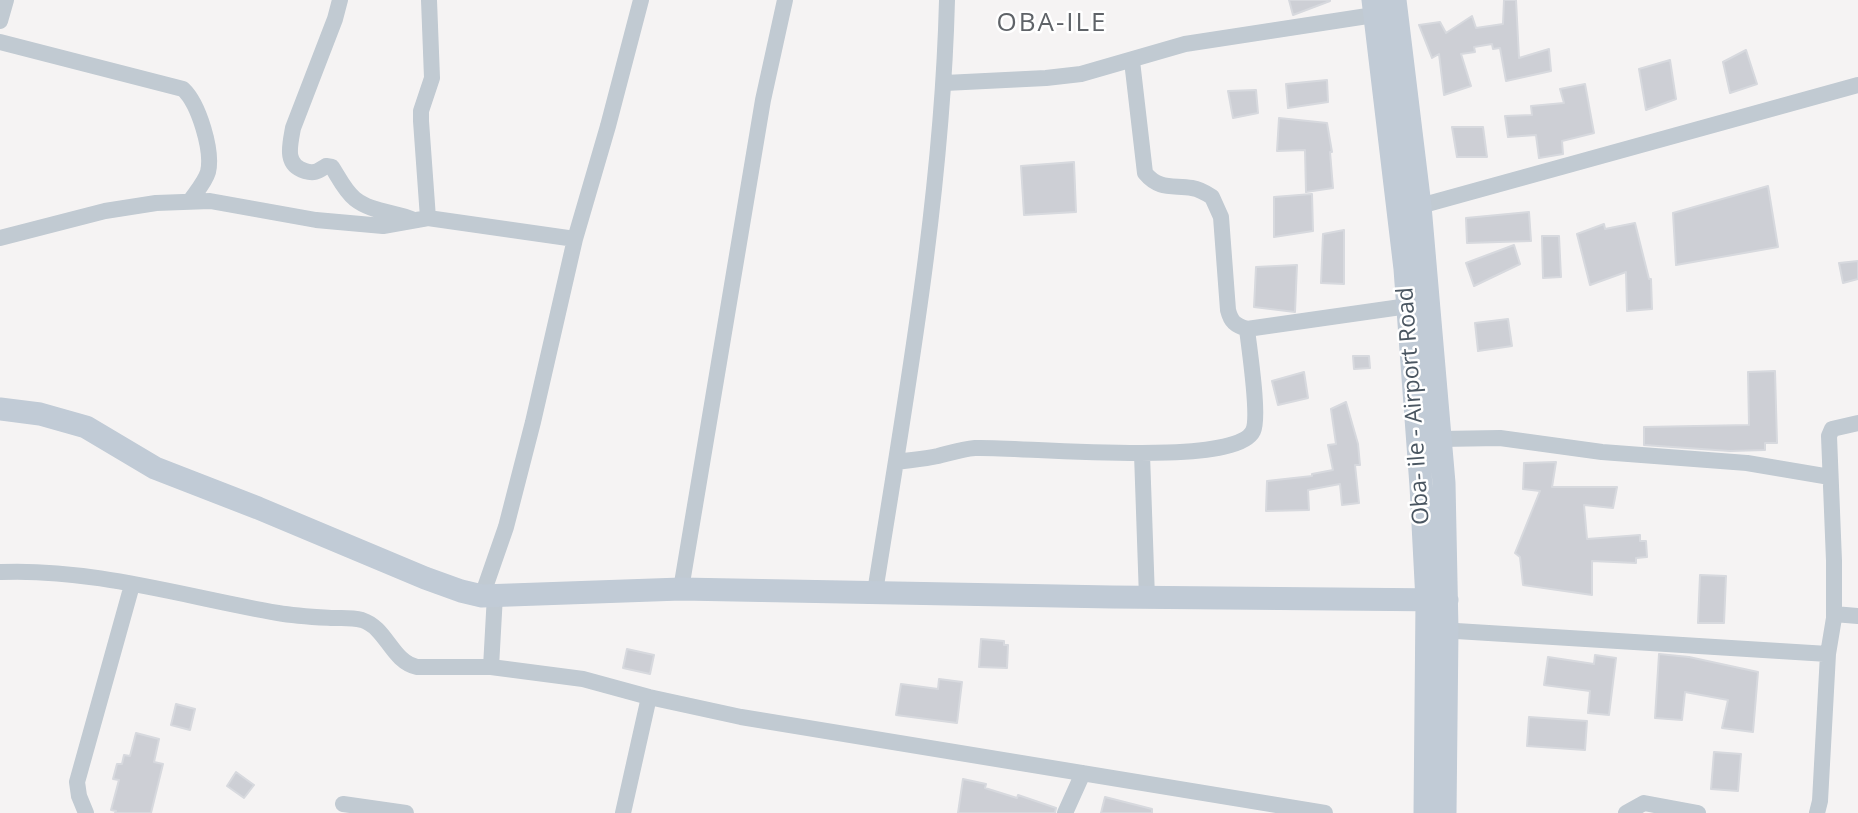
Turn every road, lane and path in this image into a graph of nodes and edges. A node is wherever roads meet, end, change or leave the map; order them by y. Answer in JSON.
{"nodes":[{"id":1,"x":6,"y":0,"type":"edge"},
{"id":2,"x":341,"y":0,"type":"edge"},
{"id":3,"x":429,"y":0,"type":"edge"},
{"id":4,"x":641,"y":0,"type":"edge"},
{"id":5,"x":785,"y":0,"type":"edge"},
{"id":6,"x":947,"y":0,"type":"edge"},
{"id":7,"x":1395,"y":0,"type":"edge"},
{"id":8,"x":1373,"y":7,"type":"edge"},
{"id":9,"x":0,"y":21,"type":"edge"},
{"id":10,"x":0,"y":42,"type":"edge"},
{"id":11,"x":1132,"y":61,"type":"junction"},
{"id":12,"x":945,"y":83,"type":"junction"},
{"id":13,"x":1858,"y":85,"type":"edge"},
{"id":14,"x":190,"y":201,"type":"junction"},
{"id":15,"x":1420,"y":206,"type":"junction"},
{"id":16,"x":421,"y":219,"type":"junction"},
{"id":17,"x":0,"y":238,"type":"edge"},
{"id":18,"x":575,"y":239,"type":"junction"},
{"id":19,"x":1408,"y":306,"type":"junction"},
{"id":20,"x":1247,"y":329,"type":"junction"},
{"id":21,"x":0,"y":409,"type":"edge"},
{"id":22,"x":1858,"y":423,"type":"edge"},
{"id":23,"x":1440,"y":439,"type":"junction"},
{"id":24,"x":1142,"y":454,"type":"junction"},
{"id":25,"x":896,"y":462,"type":"junction"},
{"id":26,"x":1830,"y":477,"type":"junction"},
{"id":27,"x":1433,"y":485,"type":"junction"},
{"id":28,"x":0,"y":572,"type":"edge"},
{"id":29,"x":132,"y":585,"type":"junction"},
{"id":30,"x":681,"y":589,"type":"junction"},
{"id":31,"x":875,"y":592,"type":"junction"},
{"id":32,"x":489,"y":596,"type":"junction"},
{"id":33,"x":1147,"y":598,"type":"junction"},
{"id":34,"x":1437,"y":600,"type":"junction"},
{"id":35,"x":1834,"y":614,"type":"junction"},
{"id":36,"x":1858,"y":616,"type":"edge"},
{"id":37,"x":1437,"y":630,"type":"junction"},
{"id":38,"x":1828,"y":654,"type":"junction"},
{"id":39,"x":491,"y":667,"type":"junction"},
{"id":40,"x":649,"y":698,"type":"junction"},
{"id":41,"x":1083,"y":773,"type":"junction"},
{"id":42,"x":344,"y":804,"type":"dead end"},
{"id":43,"x":86,"y":813,"type":"edge"},
{"id":44,"x":406,"y":813,"type":"edge"},
{"id":45,"x":623,"y":813,"type":"edge"},
{"id":46,"x":1065,"y":813,"type":"edge"},
{"id":47,"x":1325,"y":813,"type":"edge"},
{"id":48,"x":1424,"y":813,"type":"edge"},
{"id":49,"x":1445,"y":813,"type":"edge"},
{"id":50,"x":1626,"y":813,"type":"edge"},
{"id":51,"x":1698,"y":813,"type":"edge"},
{"id":52,"x":1817,"y":813,"type":"edge"}],
"edges":[{"from":1,"to":9,"type":"street"},
{"from":2,"to":16,"type":"street"},
{"from":3,"to":16,"type":"street"},
{"from":4,"to":18,"type":"street"},
{"from":5,"to":30,"type":"street"},
{"from":6,"to":12,"type":"street"},
{"from":7,"to":15,"type":"main road","name":"Oba- ile - Airport Road"},
{"from":8,"to":11,"type":"street"},
{"from":8,"to":19,"type":"main road","name":"Oba- ile - Airport Road"},
{"from":10,"to":14,"type":"street"},
{"from":11,"to":12,"type":"street"},
{"from":11,"to":20,"type":"street"},
{"from":12,"to":25,"type":"street"},
{"from":13,"to":15,"type":"street"},
{"from":14,"to":16,"type":"street"},
{"from":14,"to":17,"type":"street"},
{"from":15,"to":23,"type":"main road","name":"Oba- ile - Airport Road"},
{"from":16,"to":18,"type":"street"},
{"from":18,"to":32,"type":"street"},
{"from":19,"to":20,"type":"street"},
{"from":19,"to":27,"type":"main road","name":"Oba- ile - Airport Road"},
{"from":20,"to":24,"type":"street"},
{"from":21,"to":32,"type":"main road"},
{"from":22,"to":26,"type":"street"},
{"from":23,"to":26,"type":"street"},
{"from":23,"to":27,"type":"main road","name":"Oba- ile - Airport Road"},
{"from":24,"to":25,"type":"street"},
{"from":24,"to":33,"type":"street"},
{"from":25,"to":31,"type":"street"},
{"from":26,"to":35,"type":"street"},
{"from":27,"to":34,"type":"main road","name":"Oba- ile - Airport Road"},
{"from":28,"to":29,"type":"street"},
{"from":29,"to":39,"type":"street"},
{"from":29,"to":43,"type":"street"},
{"from":30,"to":31,"type":"main road"},
{"from":30,"to":32,"type":"main road"},
{"from":31,"to":33,"type":"main road"},
{"from":32,"to":39,"type":"street"},
{"from":33,"to":34,"type":"main road"},
{"from":34,"to":37,"type":"main road","name":"Oba- ile - Airport Road"},
{"from":35,"to":36,"type":"street"},
{"from":35,"to":38,"type":"street"},
{"from":37,"to":38,"type":"street"},
{"from":37,"to":48,"type":"main road","name":"Oba- ile - Airport Road"},
{"from":37,"to":49,"type":"main road","name":"Oba- ile - Airport Road"},
{"from":38,"to":52,"type":"street"},
{"from":39,"to":40,"type":"street"},
{"from":40,"to":41,"type":"street"},
{"from":40,"to":45,"type":"street"},
{"from":41,"to":46,"type":"street"},
{"from":41,"to":47,"type":"street"},
{"from":42,"to":44,"type":"street"},
{"from":50,"to":51,"type":"street"}]}
